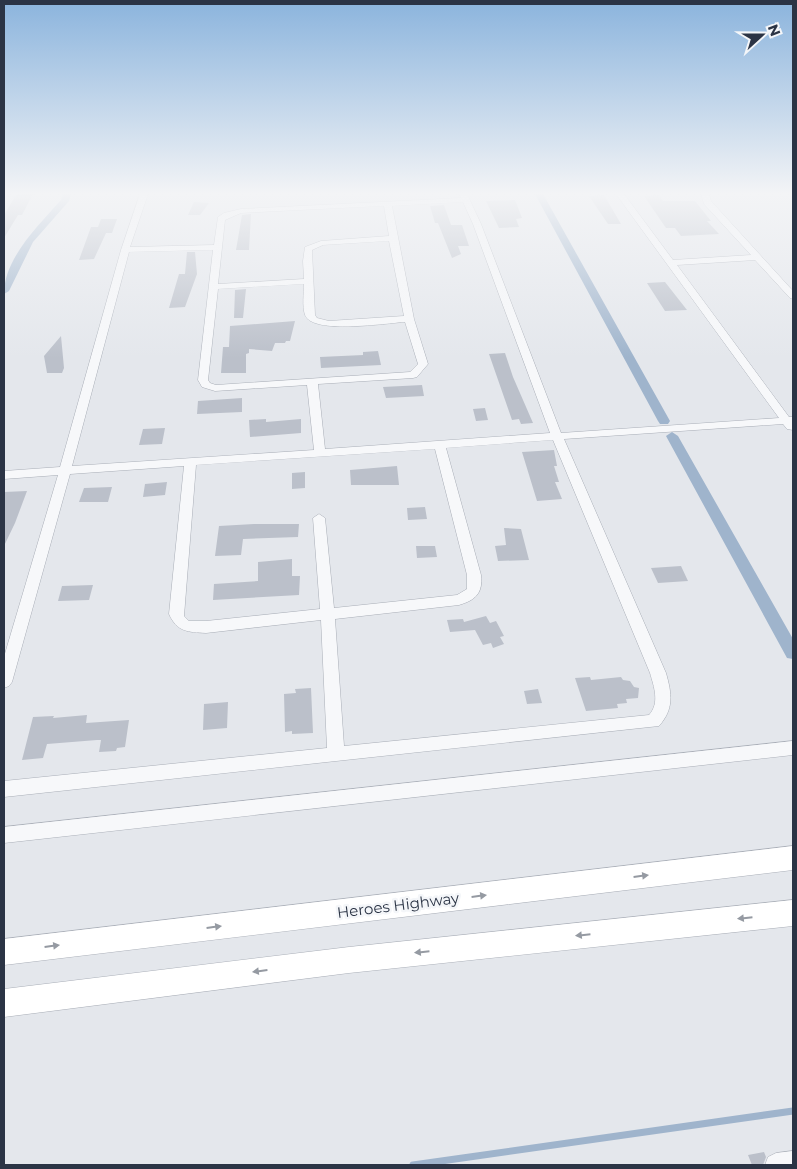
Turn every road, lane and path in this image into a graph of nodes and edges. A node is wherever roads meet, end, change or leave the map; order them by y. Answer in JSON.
{"nodes":[{"id":1,"x":169,"y":249,"type":"edge"},
{"id":2,"x":217,"y":249,"type":"edge"},
{"id":3,"x":309,"y":249,"type":"edge"},
{"id":4,"x":395,"y":249,"type":"edge"},
{"id":5,"x":486,"y":249,"type":"edge"},
{"id":6,"x":662,"y":249,"type":"edge"},
{"id":7,"x":750,"y":249,"type":"edge"},
{"id":8,"x":125,"y":250,"type":"joint"},
{"id":9,"x":758,"y":257,"type":"junction"},
{"id":10,"x":673,"y":263,"type":"junction"},
{"id":11,"x":308,"y":281,"type":"junction"},
{"id":12,"x":213,"y":287,"type":"junction"},
{"id":13,"x":793,"y":296,"type":"edge"},
{"id":14,"x":409,"y":319,"type":"junction"},
{"id":15,"x":312,"y":382,"type":"junction"},
{"id":16,"x":791,"y":423,"type":"edge"},
{"id":17,"x":558,"y":438,"type":"junction"},
{"id":18,"x":440,"y":446,"type":"junction"},
{"id":19,"x":320,"y":453,"type":"junction"},
{"id":20,"x":190,"y":463,"type":"junction"},
{"id":21,"x":65,"y":471,"type":"junction"},
{"id":22,"x":4,"y":476,"type":"edge"},
{"id":23,"x":319,"y":518,"type":"dead end"},
{"id":24,"x":328,"y":614,"type":"junction"},
{"id":25,"x":4,"y":682,"type":"edge"},
{"id":26,"x":793,"y":748,"type":"edge"},
{"id":27,"x":336,"y":754,"type":"junction"},
{"id":28,"x":4,"y":789,"type":"edge"},
{"id":29,"x":4,"y":834,"type":"edge"},
{"id":30,"x":793,"y":858,"type":"edge"},
{"id":31,"x":793,"y":913,"type":"edge"},
{"id":32,"x":4,"y":952,"type":"edge"},
{"id":33,"x":4,"y":1002,"type":"edge"},
{"id":34,"x":793,"y":1163,"type":"edge"},
{"id":35,"x":776,"y":1165,"type":"edge"}],
"edges":[{"from":1,"to":8,"type":"street"},
{"from":2,"to":12,"type":"street"},
{"from":3,"to":11,"type":"street"},
{"from":4,"to":14,"type":"street"},
{"from":5,"to":17,"type":"street"},
{"from":6,"to":10,"type":"street"},
{"from":7,"to":9,"type":"street"},
{"from":8,"to":21,"type":"street"},
{"from":9,"to":10,"type":"street"},
{"from":9,"to":13,"type":"street"},
{"from":10,"to":16,"type":"street"},
{"from":11,"to":12,"type":"street"},
{"from":11,"to":14,"type":"street"},
{"from":12,"to":15,"type":"street"},
{"from":14,"to":15,"type":"street"},
{"from":15,"to":19,"type":"street"},
{"from":16,"to":17,"type":"street"},
{"from":17,"to":18,"type":"street"},
{"from":17,"to":27,"type":"street"},
{"from":18,"to":19,"type":"street"},
{"from":18,"to":24,"type":"street"},
{"from":19,"to":20,"type":"street"},
{"from":20,"to":21,"type":"street"},
{"from":20,"to":24,"type":"street"},
{"from":21,"to":22,"type":"street"},
{"from":21,"to":25,"type":"street"},
{"from":23,"to":24,"type":"street"},
{"from":24,"to":27,"type":"street"},
{"from":26,"to":29,"type":"street"},
{"from":27,"to":28,"type":"street"},
{"from":32,"to":30,"type":"main road","name":"Heroes Highway","one_way":true},
{"from":31,"to":33,"type":"main road","one_way":true},
{"from":34,"to":35,"type":"street"}]}
